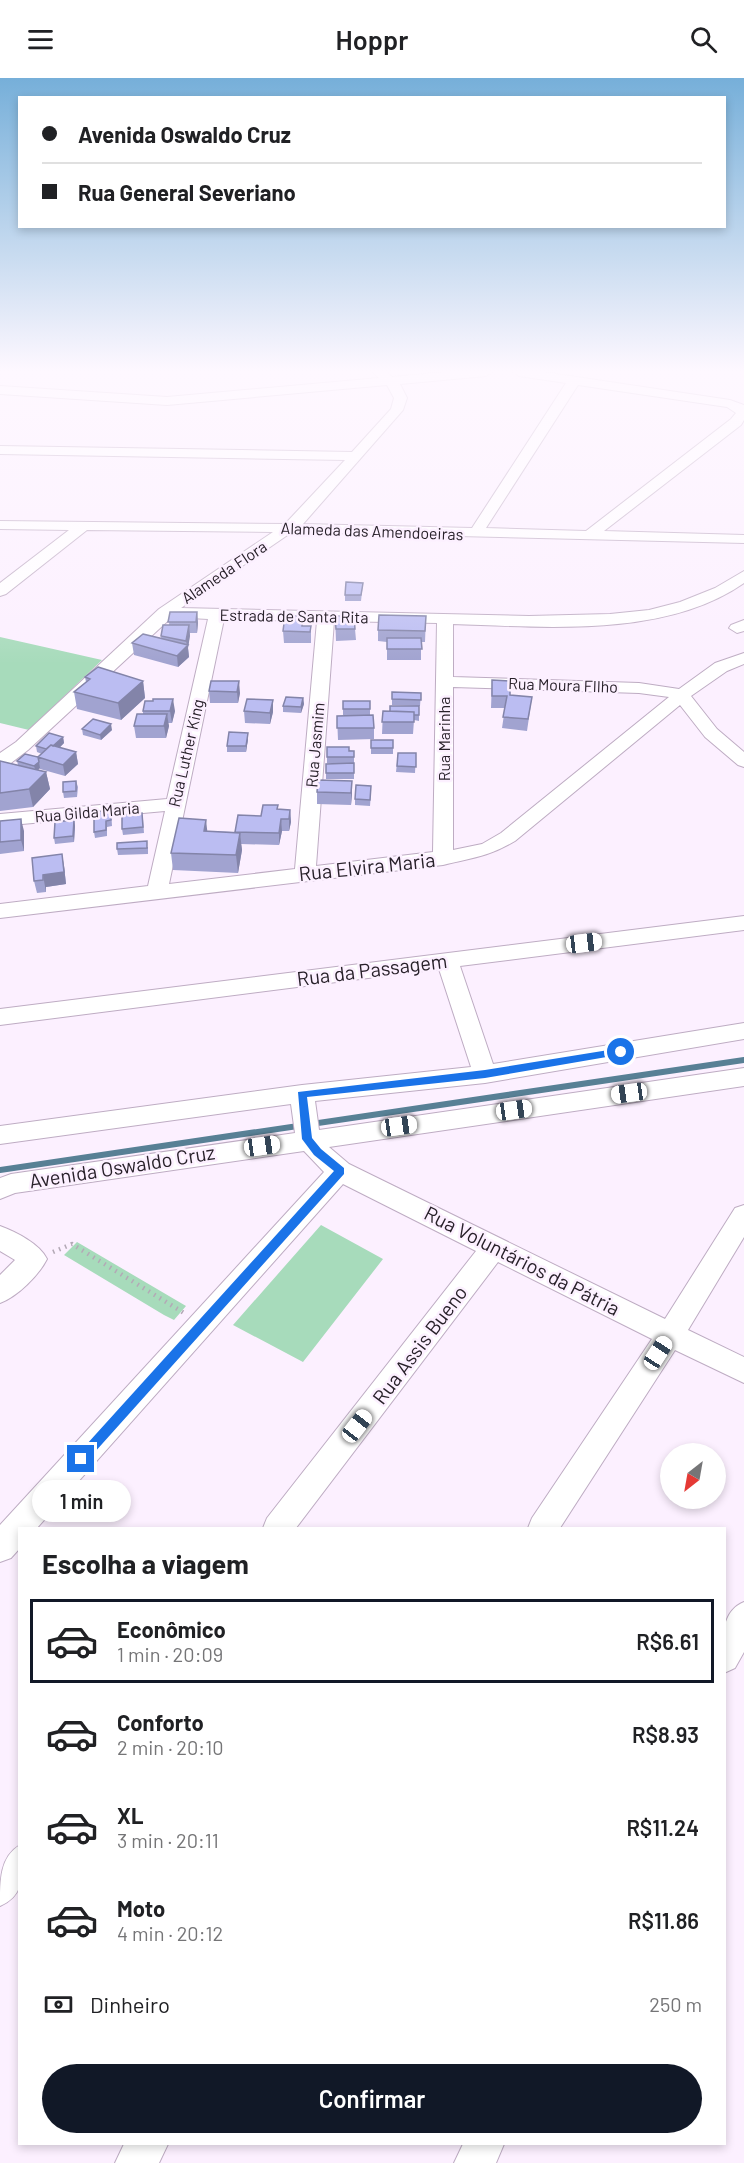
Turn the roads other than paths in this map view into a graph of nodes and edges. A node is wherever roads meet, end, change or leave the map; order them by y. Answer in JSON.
{"nodes":[{"id":1,"x":345,"y":469,"type":"edge"},
{"id":2,"x":517,"y":469,"type":"edge"},
{"id":3,"x":675,"y":469,"type":"edge"},
{"id":4,"x":0,"y":525,"type":"edge"},
{"id":5,"x":81,"y":528,"type":"junction"},
{"id":6,"x":290,"y":528,"type":"junction"},
{"id":7,"x":475,"y":534,"type":"junction"},
{"id":8,"x":588,"y":536,"type":"junction"},
{"id":9,"x":744,"y":539,"type":"edge"},
{"id":10,"x":744,"y":576,"type":"edge"},
{"id":11,"x":0,"y":591,"type":"edge"},
{"id":12,"x":165,"y":612,"type":"junction"},
{"id":13,"x":217,"y":614,"type":"junction"},
{"id":14,"x":326,"y":616,"type":"junction"},
{"id":15,"x":445,"y":618,"type":"junction"},
{"id":16,"x":744,"y":658,"type":"edge"},
{"id":17,"x":444,"y":682,"type":"junction"},
{"id":18,"x":681,"y":696,"type":"junction"},
{"id":19,"x":744,"y":761,"type":"edge"},
{"id":20,"x":0,"y":762,"type":"edge"},
{"id":21,"x":175,"y":804,"type":"junction"},
{"id":22,"x":0,"y":820,"type":"edge"},
{"id":23,"x":443,"y":859,"type":"junction"},
{"id":24,"x":305,"y":873,"type":"junction"},
{"id":25,"x":157,"y":891,"type":"junction"},
{"id":26,"x":0,"y":911,"type":"edge"},
{"id":27,"x":744,"y":923,"type":"edge"},
{"id":28,"x":447,"y":961,"type":"junction"},
{"id":29,"x":0,"y":1017,"type":"edge"},
{"id":30,"x":744,"y":1031,"type":"edge"},
{"id":31,"x":485,"y":1074,"type":"junction"},
{"id":32,"x":744,"y":1077,"type":"edge"},
{"id":33,"x":305,"y":1118,"type":"junction"},
{"id":34,"x":0,"y":1135,"type":"edge"},
{"id":35,"x":340,"y":1171,"type":"junction"},
{"id":36,"x":6,"y":1186,"type":"edge"},
{"id":37,"x":744,"y":1215,"type":"edge"},
{"id":38,"x":0,"y":1237,"type":"edge"},
{"id":39,"x":495,"y":1246,"type":"junction"},
{"id":40,"x":0,"y":1292,"type":"edge"},
{"id":41,"x":670,"y":1335,"type":"junction"},
{"id":42,"x":744,"y":1371,"type":"edge"},
{"id":43,"x":18,"y":1527,"type":"edge"},
{"id":44,"x":18,"y":1527,"type":"edge"},
{"id":45,"x":279,"y":1527,"type":"edge"},
{"id":46,"x":544,"y":1527,"type":"edge"},
{"id":47,"x":0,"y":1547,"type":"edge"},
{"id":48,"x":744,"y":1618,"type":"edge"},
{"id":49,"x":726,"y":1653,"type":"edge"},
{"id":50,"x":18,"y":1866,"type":"edge"},
{"id":51,"x":0,"y":1888,"type":"edge"},
{"id":52,"x":147,"y":2145,"type":"edge"},
{"id":53,"x":483,"y":2145,"type":"edge"},
{"id":54,"x":135,"y":2163,"type":"edge"},
{"id":55,"x":474,"y":2163,"type":"edge"}],
"edges":[{"from":1,"to":6,"type":"street","name":"Alameda Flora"},
{"from":2,"to":7,"type":"street"},
{"from":3,"to":8,"type":"street"},
{"from":4,"to":5,"type":"street","name":"Alameda das Amendoeiras"},
{"from":5,"to":6,"type":"street","name":"Alameda das Amendoeiras"},
{"from":5,"to":11,"type":"street"},
{"from":6,"to":7,"type":"street","name":"Alameda das Amendoeiras"},
{"from":6,"to":12,"type":"street","name":"Alameda Flora"},
{"from":7,"to":8,"type":"street","name":"Alameda das Amendoeiras"},
{"from":8,"to":9,"type":"street","name":"Alameda das Amendoeiras"},
{"from":10,"to":15,"type":"street","name":"Estrada de Santa Rita"},
{"from":12,"to":13,"type":"street","name":"Estrada de Santa Rita"},
{"from":12,"to":20,"type":"street"},
{"from":13,"to":14,"type":"street","name":"Estrada de Santa Rita"},
{"from":13,"to":21,"type":"street","name":"Rua Luther King"},
{"from":14,"to":15,"type":"street","name":"Estrada de Santa Rita"},
{"from":14,"to":24,"type":"street","name":"Rua Jasmim"},
{"from":15,"to":17,"type":"street","name":"Rua Marinha"},
{"from":16,"to":18,"type":"street","name":"Rua Elvira Maria"},
{"from":17,"to":18,"type":"street","name":"Rua Moura FIlho"},
{"from":17,"to":23,"type":"street","name":"Rua Marinha"},
{"from":18,"to":19,"type":"street"},
{"from":18,"to":23,"type":"street","name":"Rua Elvira Maria"},
{"from":21,"to":22,"type":"street","name":"Rua Gilda Maria"},
{"from":21,"to":25,"type":"street","name":"Rua Luther King"},
{"from":23,"to":24,"type":"street","name":"Rua Elvira Maria"},
{"from":24,"to":25,"type":"street","name":"Rua Elvira Maria"},
{"from":25,"to":26,"type":"street","name":"Rua Elvira Maria"},
{"from":27,"to":28,"type":"street","name":"Rua da Passagem"},
{"from":28,"to":29,"type":"street","name":"Rua da Passagem"},
{"from":28,"to":31,"type":"street"},
{"from":30,"to":31,"type":"street","name":"Avenida Oswaldo Cruz"},
{"from":31,"to":33,"type":"street","name":"Avenida Oswaldo Cruz"},
{"from":32,"to":33,"type":"street","name":"Avenida Oswaldo Cruz"},
{"from":33,"to":34,"type":"street","name":"Avenida Oswaldo Cruz"},
{"from":33,"to":35,"type":"street","name":"Rua Voluntários da Pátria"},
{"from":33,"to":36,"type":"street","name":"Avenida Oswaldo Cruz"},
{"from":35,"to":39,"type":"street","name":"Rua Voluntários da Pátria"},
{"from":35,"to":43,"type":"street"},
{"from":37,"to":41,"type":"street"},
{"from":38,"to":40,"type":"street"},
{"from":39,"to":41,"type":"street","name":"Rua Voluntários da Pátria"},
{"from":39,"to":45,"type":"street","name":"Rua Assis Bueno"},
{"from":41,"to":42,"type":"street","name":"Rua Voluntários da Pátria"},
{"from":41,"to":46,"type":"street"},
{"from":44,"to":47,"type":"street"},
{"from":48,"to":49,"type":"street"},
{"from":50,"to":51,"type":"street"},
{"from":52,"to":54,"type":"street"},
{"from":53,"to":55,"type":"street"}]}
